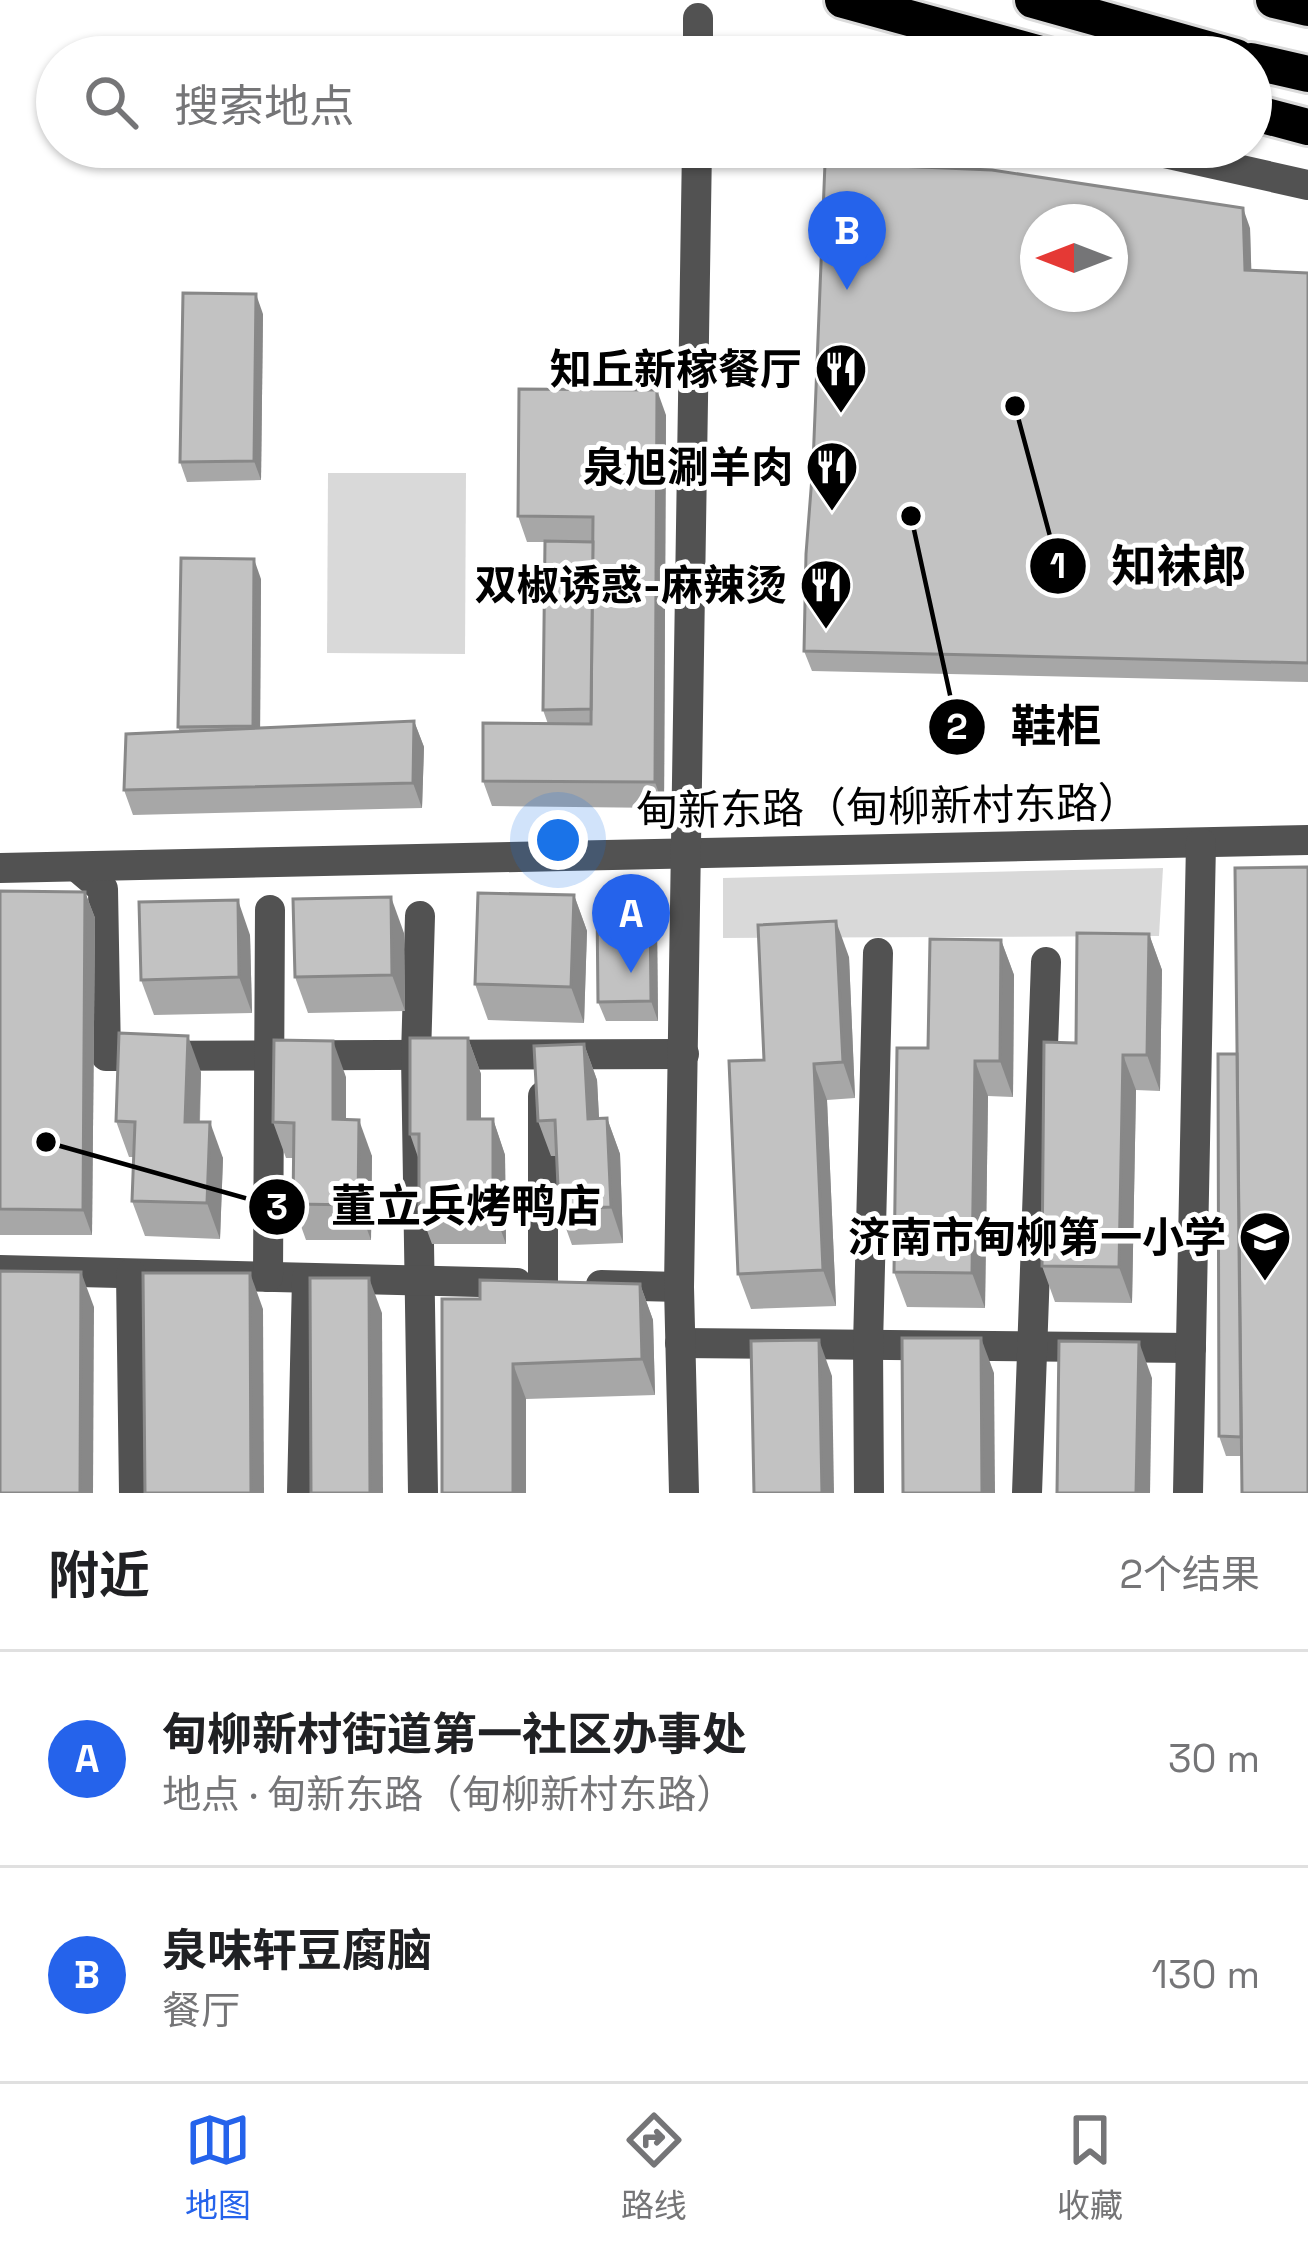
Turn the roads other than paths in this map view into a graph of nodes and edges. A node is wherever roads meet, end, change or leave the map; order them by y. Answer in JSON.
{"nodes":[{"id":1,"x":842,"y":0,"type":"edge"},
{"id":2,"x":1033,"y":0,"type":"edge"},
{"id":3,"x":1274,"y":0,"type":"edge"},
{"id":4,"x":1308,"y":8,"type":"edge"},
{"id":5,"x":698,"y":18,"type":"dead end"},
{"id":6,"x":698,"y":36,"type":"edge"},
{"id":7,"x":975,"y":36,"type":"edge"},
{"id":8,"x":1161,"y":36,"type":"edge"},
{"id":9,"x":1272,"y":66,"type":"edge"},
{"id":10,"x":1308,"y":74,"type":"edge"},
{"id":11,"x":1272,"y":118,"type":"edge"},
{"id":12,"x":1308,"y":127,"type":"edge"},
{"id":13,"x":697,"y":168,"type":"edge"},
{"id":14,"x":1232,"y":168,"type":"edge"},
{"id":15,"x":1308,"y":185,"type":"edge"},
{"id":16,"x":1308,"y":824,"type":"edge"},
{"id":17,"x":1308,"y":841,"type":"edge"},
{"id":18,"x":1202,"y":843,"type":"junction"},
{"id":19,"x":687,"y":854,"type":"junction"},
{"id":20,"x":77,"y":866,"type":"junction"},
{"id":21,"x":0,"y":868,"type":"edge"},
{"id":22,"x":270,"y":910,"type":"dead end"},
{"id":23,"x":420,"y":916,"type":"dead end"},
{"id":24,"x":878,"y":953,"type":"dead end"},
{"id":25,"x":1046,"y":962,"type":"dead end"},
{"id":26,"x":543,"y":1054,"type":"junction"},
{"id":27,"x":684,"y":1054,"type":"junction"},
{"id":28,"x":268,"y":1055,"type":"junction"},
{"id":29,"x":416,"y":1056,"type":"junction"},
{"id":30,"x":0,"y":1270,"type":"edge"},
{"id":31,"x":131,"y":1274,"type":"junction"},
{"id":32,"x":268,"y":1277,"type":"junction"},
{"id":33,"x":307,"y":1278,"type":"junction"},
{"id":34,"x":420,"y":1281,"type":"junction"},
{"id":35,"x":543,"y":1284,"type":"junction"},
{"id":36,"x":679,"y":1287,"type":"junction"},
{"id":37,"x":680,"y":1343,"type":"junction"},
{"id":38,"x":868,"y":1345,"type":"junction"},
{"id":39,"x":1031,"y":1346,"type":"junction"},
{"id":40,"x":1191,"y":1348,"type":"junction"},
{"id":41,"x":134,"y":1493,"type":"edge"},
{"id":42,"x":302,"y":1493,"type":"edge"},
{"id":43,"x":423,"y":1493,"type":"edge"},
{"id":44,"x":684,"y":1493,"type":"edge"},
{"id":45,"x":869,"y":1493,"type":"edge"},
{"id":46,"x":1028,"y":1493,"type":"edge"},
{"id":47,"x":1188,"y":1493,"type":"edge"}],
"edges":[{"from":1,"to":7,"type":"highway"},
{"from":2,"to":8,"type":"highway"},
{"from":3,"to":4,"type":"highway"},
{"from":5,"to":6,"type":"street"},
{"from":9,"to":10,"type":"highway"},
{"from":11,"to":12,"type":"highway"},
{"from":13,"to":19,"type":"street"},
{"from":14,"to":15,"type":"street"},
{"from":16,"to":18,"type":"street","name":"甸新东路（甸柳新村东路）"},
{"from":17,"to":18,"type":"street","name":"甸新东路（甸柳新村东路）"},
{"from":18,"to":19,"type":"street","name":"甸新东路（甸柳新村东路）"},
{"from":18,"to":40,"type":"street"},
{"from":19,"to":20,"type":"street","name":"甸新东路（甸柳新村东路）"},
{"from":19,"to":27,"type":"street"},
{"from":20,"to":21,"type":"street","name":"甸新东路（甸柳新村东路）"},
{"from":20,"to":28,"type":"street"},
{"from":22,"to":28,"type":"street"},
{"from":23,"to":29,"type":"street"},
{"from":24,"to":38,"type":"street"},
{"from":25,"to":39,"type":"street"},
{"from":26,"to":27,"type":"street"},
{"from":26,"to":29,"type":"street"},
{"from":26,"to":35,"type":"street"},
{"from":27,"to":36,"type":"street"},
{"from":28,"to":29,"type":"street"},
{"from":28,"to":32,"type":"street"},
{"from":29,"to":34,"type":"street"},
{"from":30,"to":31,"type":"street"},
{"from":31,"to":32,"type":"street"},
{"from":31,"to":41,"type":"street"},
{"from":32,"to":33,"type":"street"},
{"from":33,"to":34,"type":"street"},
{"from":33,"to":42,"type":"street"},
{"from":34,"to":35,"type":"street"},
{"from":34,"to":43,"type":"street"},
{"from":35,"to":36,"type":"street"},
{"from":36,"to":37,"type":"street"},
{"from":37,"to":38,"type":"street"},
{"from":37,"to":44,"type":"street"},
{"from":38,"to":39,"type":"street"},
{"from":38,"to":45,"type":"street"},
{"from":39,"to":40,"type":"street"},
{"from":39,"to":46,"type":"street"},
{"from":40,"to":47,"type":"street"}]}
